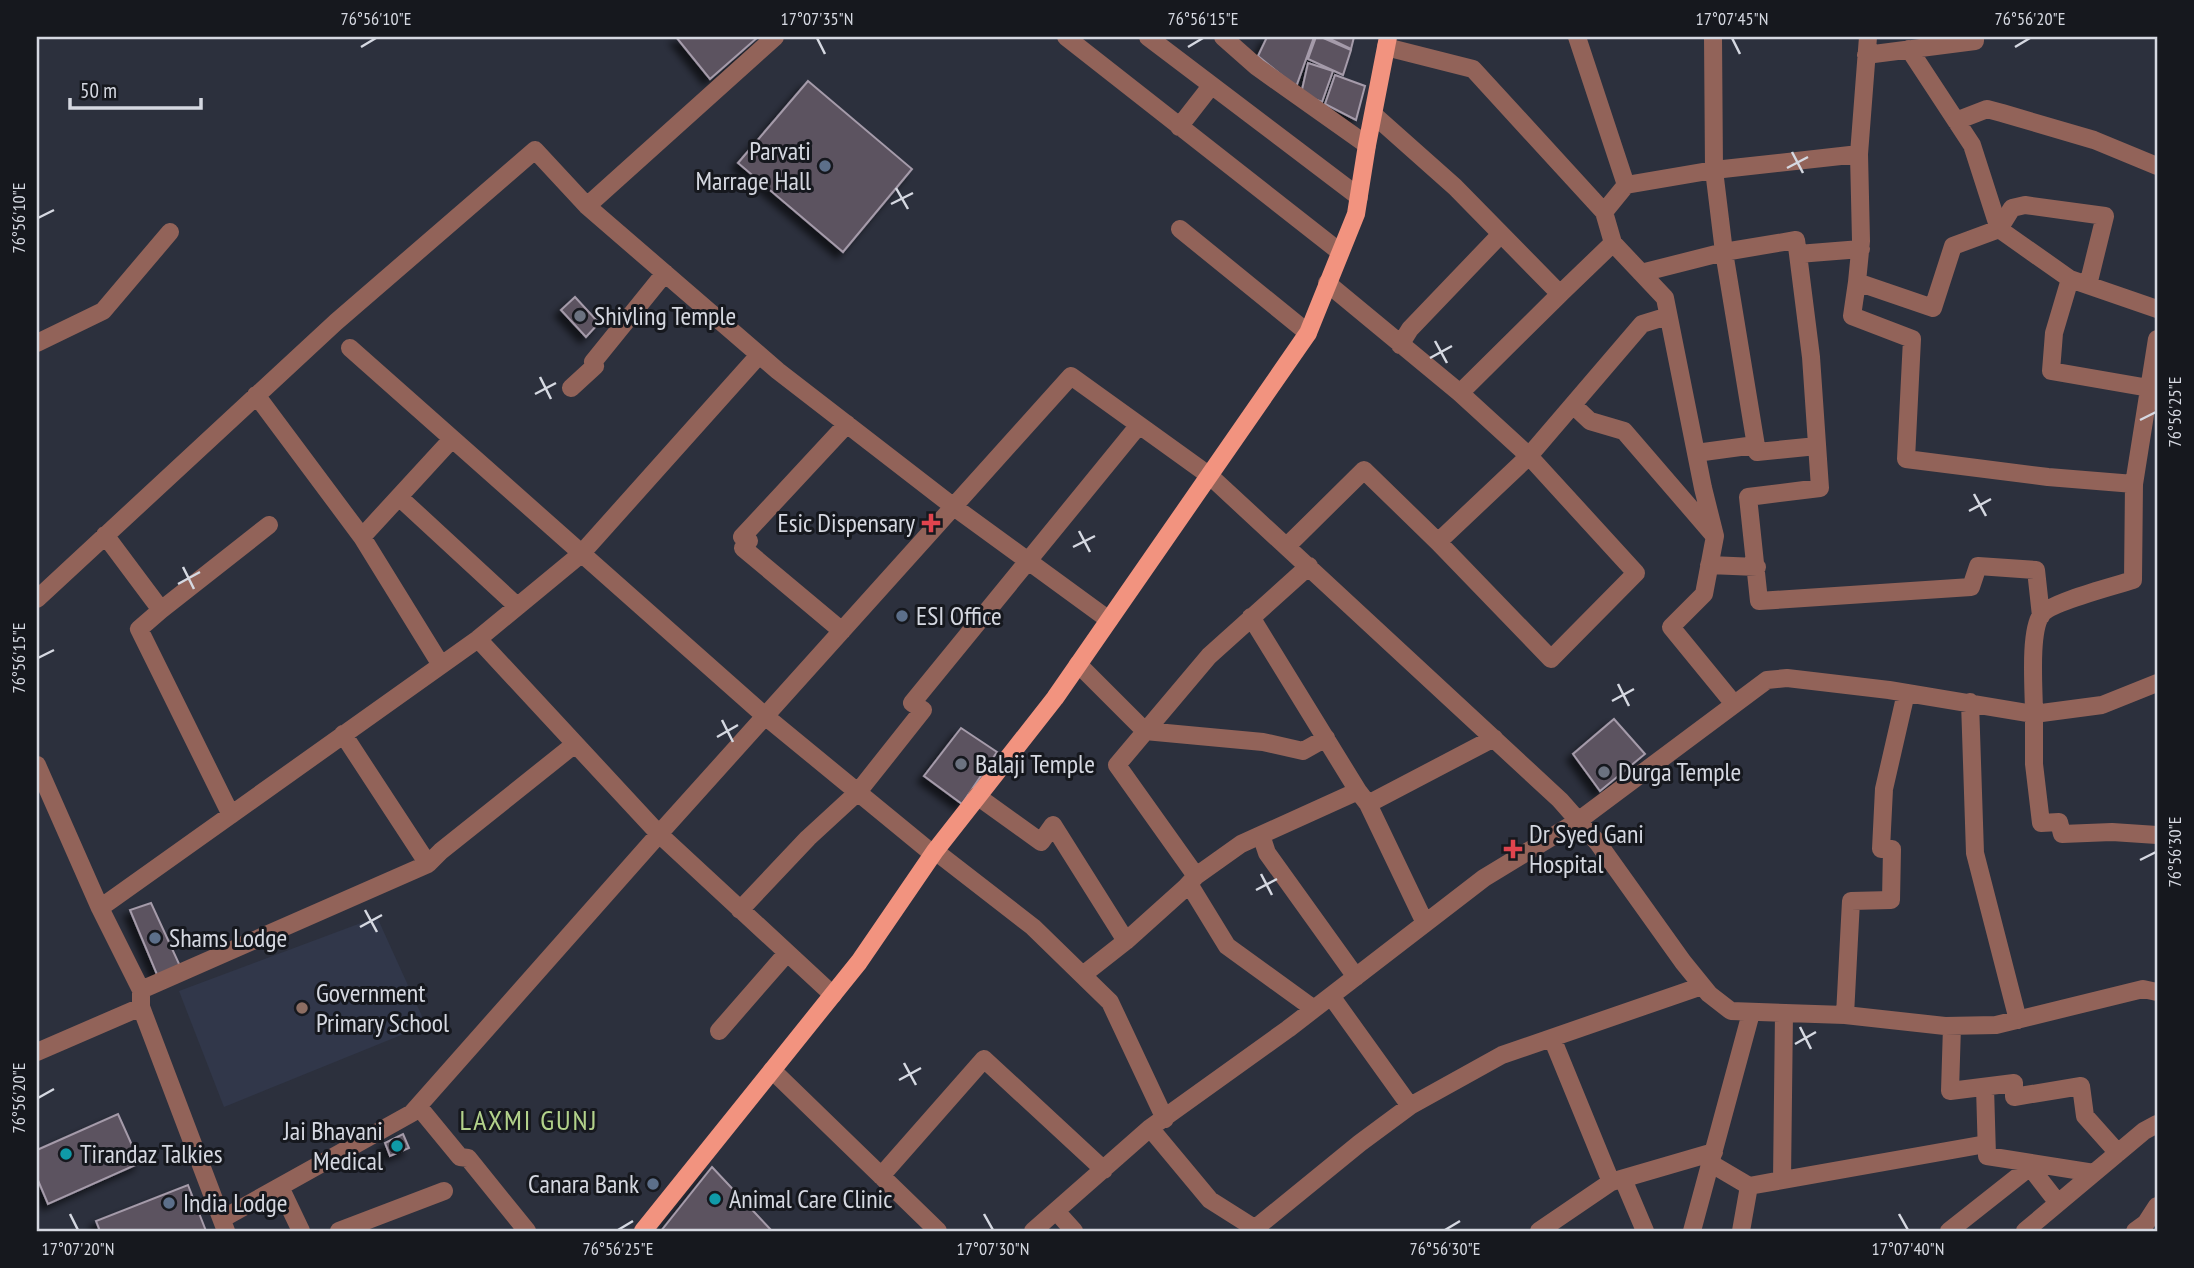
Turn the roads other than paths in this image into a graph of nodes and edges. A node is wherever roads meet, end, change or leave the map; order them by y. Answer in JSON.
{"nodes":[{"id":1,"x":775,"y":37,"type":"edge"},
{"id":2,"x":1066,"y":37,"type":"edge"},
{"id":3,"x":1148,"y":37,"type":"edge"},
{"id":4,"x":1223,"y":37,"type":"edge"},
{"id":5,"x":1577,"y":37,"type":"edge"},
{"id":6,"x":1713,"y":37,"type":"edge"},
{"id":7,"x":1975,"y":37,"type":"edge"},
{"id":8,"x":1387,"y":42,"type":"edge"},
{"id":9,"x":1867,"y":46,"type":"edge"},
{"id":10,"x":1909,"y":49,"type":"junction"},
{"id":11,"x":1211,"y":86,"type":"junction"},
{"id":12,"x":1374,"y":115,"type":"junction"},
{"id":13,"x":1956,"y":121,"type":"junction"},
{"id":14,"x":1179,"y":127,"type":"junction"},
{"id":15,"x":1367,"y":145,"type":"junction"},
{"id":16,"x":1859,"y":154,"type":"junction"},
{"id":17,"x":2157,"y":166,"type":"edge"},
{"id":18,"x":1714,"y":170,"type":"junction"},
{"id":19,"x":1626,"y":185,"type":"junction"},
{"id":20,"x":1359,"y":197,"type":"junction"},
{"id":21,"x":587,"y":206,"type":"junction"},
{"id":22,"x":1604,"y":212,"type":"junction"},
{"id":23,"x":1180,"y":229,"type":"dead end"},
{"id":24,"x":1999,"y":229,"type":"junction"},
{"id":25,"x":170,"y":232,"type":"dead end"},
{"id":26,"x":1501,"y":233,"type":"junction"},
{"id":27,"x":1613,"y":243,"type":"junction"},
{"id":28,"x":1861,"y":249,"type":"junction"},
{"id":29,"x":1340,"y":252,"type":"junction"},
{"id":30,"x":1724,"y":253,"type":"junction"},
{"id":31,"x":1798,"y":254,"type":"junction"},
{"id":32,"x":665,"y":273,"type":"junction"},
{"id":33,"x":1641,"y":273,"type":"junction"},
{"id":34,"x":2070,"y":279,"type":"junction"},
{"id":35,"x":1857,"y":282,"type":"junction"},
{"id":36,"x":1327,"y":283,"type":"junction"},
{"id":37,"x":2088,"y":285,"type":"junction"},
{"id":38,"x":1560,"y":294,"type":"junction"},
{"id":39,"x":2157,"y":309,"type":"edge"},
{"id":40,"x":1668,"y":316,"type":"junction"},
{"id":41,"x":1308,"y":333,"type":"junction"},
{"id":42,"x":2157,"y":339,"type":"edge"},
{"id":43,"x":37,"y":343,"type":"edge"},
{"id":44,"x":1400,"y":345,"type":"junction"},
{"id":45,"x":349,"y":348,"type":"dead end"},
{"id":46,"x":759,"y":355,"type":"junction"},
{"id":47,"x":571,"y":388,"type":"dead end"},
{"id":48,"x":2150,"y":388,"type":"junction"},
{"id":49,"x":1460,"y":393,"type":"junction"},
{"id":50,"x":256,"y":395,"type":"junction"},
{"id":51,"x":1573,"y":405,"type":"junction"},
{"id":52,"x":847,"y":424,"type":"junction"},
{"id":53,"x":1139,"y":425,"type":"junction"},
{"id":54,"x":452,"y":439,"type":"junction"},
{"id":55,"x":1755,"y":445,"type":"junction"},
{"id":56,"x":1817,"y":446,"type":"junction"},
{"id":57,"x":1696,"y":453,"type":"junction"},
{"id":58,"x":1529,"y":456,"type":"junction"},
{"id":59,"x":1210,"y":476,"type":"junction"},
{"id":60,"x":2134,"y":484,"type":"junction"},
{"id":61,"x":399,"y":497,"type":"junction"},
{"id":62,"x":954,"y":507,"type":"junction"},
{"id":63,"x":270,"y":525,"type":"dead end"},
{"id":64,"x":105,"y":535,"type":"junction"},
{"id":65,"x":1715,"y":536,"type":"junction"},
{"id":66,"x":362,"y":537,"type":"junction"},
{"id":67,"x":1438,"y":542,"type":"junction"},
{"id":68,"x":1287,"y":546,"type":"junction"},
{"id":69,"x":581,"y":554,"type":"junction"},
{"id":70,"x":1028,"y":561,"type":"junction"},
{"id":71,"x":1709,"y":565,"type":"junction"},
{"id":72,"x":1309,"y":566,"type":"junction"},
{"id":73,"x":1757,"y":567,"type":"junction"},
{"id":74,"x":37,"y":599,"type":"edge"},
{"id":75,"x":517,"y":606,"type":"junction"},
{"id":76,"x":161,"y":610,"type":"junction"},
{"id":77,"x":2041,"y":615,"type":"junction"},
{"id":78,"x":1251,"y":617,"type":"junction"},
{"id":79,"x":1109,"y":620,"type":"junction"},
{"id":80,"x":842,"y":631,"type":"junction"},
{"id":81,"x":478,"y":639,"type":"junction"},
{"id":82,"x":1078,"y":664,"type":"junction"},
{"id":83,"x":441,"y":665,"type":"junction"},
{"id":84,"x":2157,"y":683,"type":"edge"},
{"id":85,"x":1906,"y":693,"type":"junction"},
{"id":86,"x":1970,"y":702,"type":"junction"},
{"id":87,"x":1734,"y":704,"type":"junction"},
{"id":88,"x":2034,"y":713,"type":"junction"},
{"id":89,"x":765,"y":716,"type":"junction"},
{"id":90,"x":1145,"y":731,"type":"junction"},
{"id":91,"x":343,"y":734,"type":"junction"},
{"id":92,"x":1326,"y":738,"type":"junction"},
{"id":93,"x":1494,"y":738,"type":"junction"},
{"id":94,"x":575,"y":744,"type":"junction"},
{"id":95,"x":37,"y":765,"type":"edge"},
{"id":96,"x":858,"y":792,"type":"junction"},
{"id":97,"x":977,"y":796,"type":"junction"},
{"id":98,"x":1363,"y":797,"type":"junction"},
{"id":99,"x":231,"y":815,"type":"junction"},
{"id":100,"x":1578,"y":821,"type":"junction"},
{"id":101,"x":659,"y":834,"type":"junction"},
{"id":102,"x":1261,"y":835,"type":"junction"},
{"id":103,"x":2157,"y":835,"type":"edge"},
{"id":104,"x":934,"y":853,"type":"junction"},
{"id":105,"x":428,"y":864,"type":"junction"},
{"id":106,"x":1192,"y":880,"type":"junction"},
{"id":107,"x":100,"y":908,"type":"junction"},
{"id":108,"x":740,"y":910,"type":"junction"},
{"id":109,"x":1425,"y":923,"type":"junction"},
{"id":110,"x":1126,"y":941,"type":"junction"},
{"id":111,"x":787,"y":953,"type":"junction"},
{"id":112,"x":1084,"y":974,"type":"junction"},
{"id":113,"x":1356,"y":977,"type":"junction"},
{"id":114,"x":1702,"y":986,"type":"junction"},
{"id":115,"x":2157,"y":992,"type":"edge"},
{"id":116,"x":833,"y":995,"type":"junction"},
{"id":117,"x":1331,"y":996,"type":"junction"},
{"id":118,"x":141,"y":999,"type":"junction"},
{"id":119,"x":1314,"y":1009,"type":"junction"},
{"id":120,"x":1751,"y":1013,"type":"junction"},
{"id":121,"x":1784,"y":1013,"type":"junction"},
{"id":122,"x":1845,"y":1015,"type":"junction"},
{"id":123,"x":2018,"y":1020,"type":"junction"},
{"id":124,"x":1952,"y":1026,"type":"junction"},
{"id":125,"x":719,"y":1031,"type":"dead end"},
{"id":126,"x":1552,"y":1038,"type":"junction"},
{"id":127,"x":37,"y":1052,"type":"edge"},
{"id":128,"x":772,"y":1070,"type":"junction"},
{"id":129,"x":1985,"y":1087,"type":"junction"},
{"id":130,"x":418,"y":1106,"type":"junction"},
{"id":131,"x":1410,"y":1106,"type":"junction"},
{"id":132,"x":1158,"y":1124,"type":"junction"},
{"id":133,"x":2157,"y":1124,"type":"edge"},
{"id":134,"x":1986,"y":1144,"type":"junction"},
{"id":135,"x":2118,"y":1153,"type":"junction"},
{"id":136,"x":1712,"y":1158,"type":"junction"},
{"id":137,"x":1104,"y":1170,"type":"junction"},
{"id":138,"x":2094,"y":1173,"type":"junction"},
{"id":139,"x":881,"y":1176,"type":"junction"},
{"id":140,"x":1783,"y":1180,"type":"junction"},
{"id":141,"x":1617,"y":1181,"type":"junction"},
{"id":142,"x":1749,"y":1186,"type":"junction"},
{"id":143,"x":280,"y":1187,"type":"junction"},
{"id":144,"x":444,"y":1191,"type":"dead end"},
{"id":145,"x":2058,"y":1203,"type":"junction"},
{"id":146,"x":2157,"y":1206,"type":"edge"},
{"id":147,"x":1056,"y":1211,"type":"junction"},
{"id":148,"x":224,"y":1225,"type":"edge"},
{"id":149,"x":1256,"y":1230,"type":"edge"},
{"id":150,"x":301,"y":1231,"type":"edge"},
{"id":151,"x":339,"y":1231,"type":"edge"},
{"id":152,"x":527,"y":1231,"type":"edge"},
{"id":153,"x":643,"y":1231,"type":"edge"},
{"id":154,"x":937,"y":1231,"type":"edge"},
{"id":155,"x":1033,"y":1231,"type":"edge"},
{"id":156,"x":1074,"y":1231,"type":"edge"},
{"id":157,"x":1539,"y":1231,"type":"edge"},
{"id":158,"x":1645,"y":1231,"type":"edge"},
{"id":159,"x":1692,"y":1231,"type":"edge"},
{"id":160,"x":1741,"y":1231,"type":"edge"},
{"id":161,"x":1948,"y":1231,"type":"edge"},
{"id":162,"x":2025,"y":1231,"type":"edge"},
{"id":163,"x":2134,"y":1231,"type":"edge"}],
"edges":[{"from":1,"to":21,"type":"street"},
{"from":2,"to":14,"type":"street"},
{"from":3,"to":11,"type":"street"},
{"from":4,"to":15,"type":"street"},
{"from":5,"to":19,"type":"street"},
{"from":6,"to":18,"type":"street"},
{"from":7,"to":10,"type":"street"},
{"from":8,"to":12,"type":"main road"},
{"from":8,"to":22,"type":"street"},
{"from":9,"to":10,"type":"street"},
{"from":9,"to":16,"type":"street"},
{"from":10,"to":13,"type":"street"},
{"from":11,"to":14,"type":"street"},
{"from":11,"to":20,"type":"street"},
{"from":12,"to":15,"type":"main road"},
{"from":12,"to":26,"type":"street"},
{"from":13,"to":17,"type":"street"},
{"from":13,"to":24,"type":"street"},
{"from":14,"to":29,"type":"street"},
{"from":15,"to":20,"type":"main road"},
{"from":16,"to":18,"type":"street"},
{"from":16,"to":28,"type":"street"},
{"from":18,"to":19,"type":"street"},
{"from":18,"to":30,"type":"street"},
{"from":19,"to":22,"type":"street"},
{"from":20,"to":29,"type":"main road"},
{"from":21,"to":32,"type":"street"},
{"from":21,"to":50,"type":"street"},
{"from":22,"to":27,"type":"street"},
{"from":23,"to":41,"type":"street"},
{"from":24,"to":34,"type":"street"},
{"from":24,"to":35,"type":"street"},
{"from":24,"to":37,"type":"street"},
{"from":25,"to":43,"type":"street"},
{"from":26,"to":38,"type":"street"},
{"from":26,"to":44,"type":"street"},
{"from":27,"to":33,"type":"street"},
{"from":27,"to":38,"type":"street"},
{"from":28,"to":31,"type":"street"},
{"from":28,"to":35,"type":"street"},
{"from":29,"to":36,"type":"main road"},
{"from":30,"to":31,"type":"street"},
{"from":30,"to":33,"type":"street"},
{"from":30,"to":55,"type":"street"},
{"from":31,"to":56,"type":"street"},
{"from":32,"to":46,"type":"street"},
{"from":32,"to":47,"type":"street"},
{"from":33,"to":40,"type":"street"},
{"from":34,"to":37,"type":"street"},
{"from":34,"to":48,"type":"street"},
{"from":35,"to":60,"type":"street"},
{"from":36,"to":41,"type":"main road"},
{"from":36,"to":44,"type":"street"},
{"from":37,"to":39,"type":"street"},
{"from":38,"to":49,"type":"street"},
{"from":40,"to":51,"type":"street"},
{"from":40,"to":57,"type":"street"},
{"from":41,"to":59,"type":"main road"},
{"from":42,"to":48,"type":"street"},
{"from":44,"to":49,"type":"street"},
{"from":45,"to":54,"type":"street"},
{"from":46,"to":52,"type":"street"},
{"from":46,"to":69,"type":"street"},
{"from":48,"to":60,"type":"street"},
{"from":49,"to":58,"type":"street"},
{"from":50,"to":64,"type":"street"},
{"from":50,"to":66,"type":"street"},
{"from":51,"to":58,"type":"street"},
{"from":51,"to":65,"type":"street"},
{"from":52,"to":62,"type":"street"},
{"from":52,"to":80,"type":"street"},
{"from":53,"to":59,"type":"street"},
{"from":53,"to":62,"type":"street"},
{"from":53,"to":70,"type":"street"},
{"from":54,"to":61,"type":"street"},
{"from":54,"to":69,"type":"street"},
{"from":55,"to":56,"type":"street"},
{"from":55,"to":57,"type":"street"},
{"from":56,"to":73,"type":"street"},
{"from":57,"to":65,"type":"street"},
{"from":58,"to":67,"type":"street"},
{"from":58,"to":67,"type":"street"},
{"from":59,"to":68,"type":"street"},
{"from":59,"to":79,"type":"main road"},
{"from":60,"to":77,"type":"street"},
{"from":61,"to":66,"type":"street"},
{"from":61,"to":75,"type":"street"},
{"from":62,"to":70,"type":"street"},
{"from":62,"to":80,"type":"street"},
{"from":63,"to":76,"type":"street"},
{"from":64,"to":74,"type":"street"},
{"from":64,"to":76,"type":"street"},
{"from":65,"to":71,"type":"street"},
{"from":66,"to":83,"type":"street"},
{"from":67,"to":68,"type":"street"},
{"from":68,"to":72,"type":"street"},
{"from":69,"to":75,"type":"street"},
{"from":69,"to":89,"type":"street"},
{"from":70,"to":79,"type":"street"},
{"from":70,"to":96,"type":"street"},
{"from":71,"to":73,"type":"street"},
{"from":71,"to":87,"type":"street"},
{"from":72,"to":78,"type":"street"},
{"from":72,"to":93,"type":"street"},
{"from":73,"to":77,"type":"street"},
{"from":75,"to":81,"type":"street"},
{"from":76,"to":99,"type":"street"},
{"from":77,"to":88,"type":"street"},
{"from":78,"to":90,"type":"street"},
{"from":78,"to":92,"type":"street"},
{"from":79,"to":82,"type":"main road"},
{"from":80,"to":89,"type":"street"},
{"from":81,"to":83,"type":"street"},
{"from":81,"to":94,"type":"street"},
{"from":82,"to":90,"type":"street"},
{"from":82,"to":97,"type":"main road"},
{"from":83,"to":91,"type":"street"},
{"from":84,"to":88,"type":"street"},
{"from":85,"to":86,"type":"street"},
{"from":85,"to":87,"type":"street"},
{"from":85,"to":122,"type":"street"},
{"from":86,"to":88,"type":"street"},
{"from":86,"to":123,"type":"street"},
{"from":87,"to":100,"type":"street"},
{"from":88,"to":103,"type":"street"},
{"from":89,"to":96,"type":"street"},
{"from":89,"to":101,"type":"street"},
{"from":90,"to":92,"type":"street"},
{"from":90,"to":106,"type":"street"},
{"from":91,"to":99,"type":"street"},
{"from":91,"to":105,"type":"street"},
{"from":92,"to":98,"type":"street"},
{"from":93,"to":98,"type":"street"},
{"from":93,"to":100,"type":"street"},
{"from":94,"to":101,"type":"street"},
{"from":94,"to":105,"type":"street"},
{"from":95,"to":107,"type":"street"},
{"from":96,"to":104,"type":"street"},
{"from":96,"to":108,"type":"street"},
{"from":97,"to":104,"type":"main road"},
{"from":97,"to":110,"type":"street"},
{"from":98,"to":102,"type":"street"},
{"from":98,"to":109,"type":"street"},
{"from":99,"to":107,"type":"street"},
{"from":100,"to":109,"type":"street"},
{"from":100,"to":114,"type":"street"},
{"from":101,"to":108,"type":"street"},
{"from":101,"to":130,"type":"street"},
{"from":102,"to":106,"type":"street"},
{"from":102,"to":113,"type":"street"},
{"from":104,"to":112,"type":"street"},
{"from":104,"to":116,"type":"main road"},
{"from":105,"to":118,"type":"street"},
{"from":106,"to":110,"type":"street"},
{"from":106,"to":119,"type":"street"},
{"from":107,"to":118,"type":"street"},
{"from":108,"to":111,"type":"street"},
{"from":109,"to":113,"type":"street"},
{"from":110,"to":112,"type":"street"},
{"from":111,"to":116,"type":"street"},
{"from":111,"to":125,"type":"street"},
{"from":112,"to":132,"type":"street"},
{"from":113,"to":117,"type":"street"},
{"from":114,"to":120,"type":"street"},
{"from":114,"to":126,"type":"street"},
{"from":115,"to":123,"type":"street"},
{"from":116,"to":128,"type":"main road"},
{"from":117,"to":119,"type":"street"},
{"from":117,"to":131,"type":"street"},
{"from":118,"to":127,"type":"street"},
{"from":118,"to":148,"type":"street"},
{"from":119,"to":132,"type":"street"},
{"from":120,"to":121,"type":"street"},
{"from":120,"to":136,"type":"street"},
{"from":121,"to":122,"type":"street"},
{"from":121,"to":140,"type":"street"},
{"from":122,"to":124,"type":"street"},
{"from":123,"to":124,"type":"street"},
{"from":124,"to":129,"type":"street"},
{"from":126,"to":131,"type":"street"},
{"from":126,"to":141,"type":"street"},
{"from":128,"to":139,"type":"street"},
{"from":128,"to":153,"type":"main road"},
{"from":129,"to":134,"type":"street"},
{"from":129,"to":135,"type":"street"},
{"from":130,"to":143,"type":"street"},
{"from":130,"to":152,"type":"street"},
{"from":131,"to":149,"type":"street"},
{"from":132,"to":137,"type":"street"},
{"from":132,"to":149,"type":"street"},
{"from":133,"to":135,"type":"street"},
{"from":134,"to":138,"type":"street"},
{"from":134,"to":140,"type":"street"},
{"from":135,"to":138,"type":"street"},
{"from":136,"to":141,"type":"street"},
{"from":136,"to":142,"type":"street"},
{"from":136,"to":159,"type":"street"},
{"from":137,"to":139,"type":"street"},
{"from":137,"to":147,"type":"street"},
{"from":138,"to":145,"type":"street"},
{"from":139,"to":154,"type":"street"},
{"from":140,"to":142,"type":"street"},
{"from":141,"to":157,"type":"street"},
{"from":141,"to":158,"type":"street"},
{"from":142,"to":160,"type":"street"},
{"from":143,"to":148,"type":"street"},
{"from":143,"to":150,"type":"street"},
{"from":144,"to":151,"type":"street"},
{"from":145,"to":161,"type":"street"},
{"from":145,"to":162,"type":"street"},
{"from":146,"to":163,"type":"street"},
{"from":147,"to":155,"type":"street"},
{"from":147,"to":156,"type":"street"}]}
